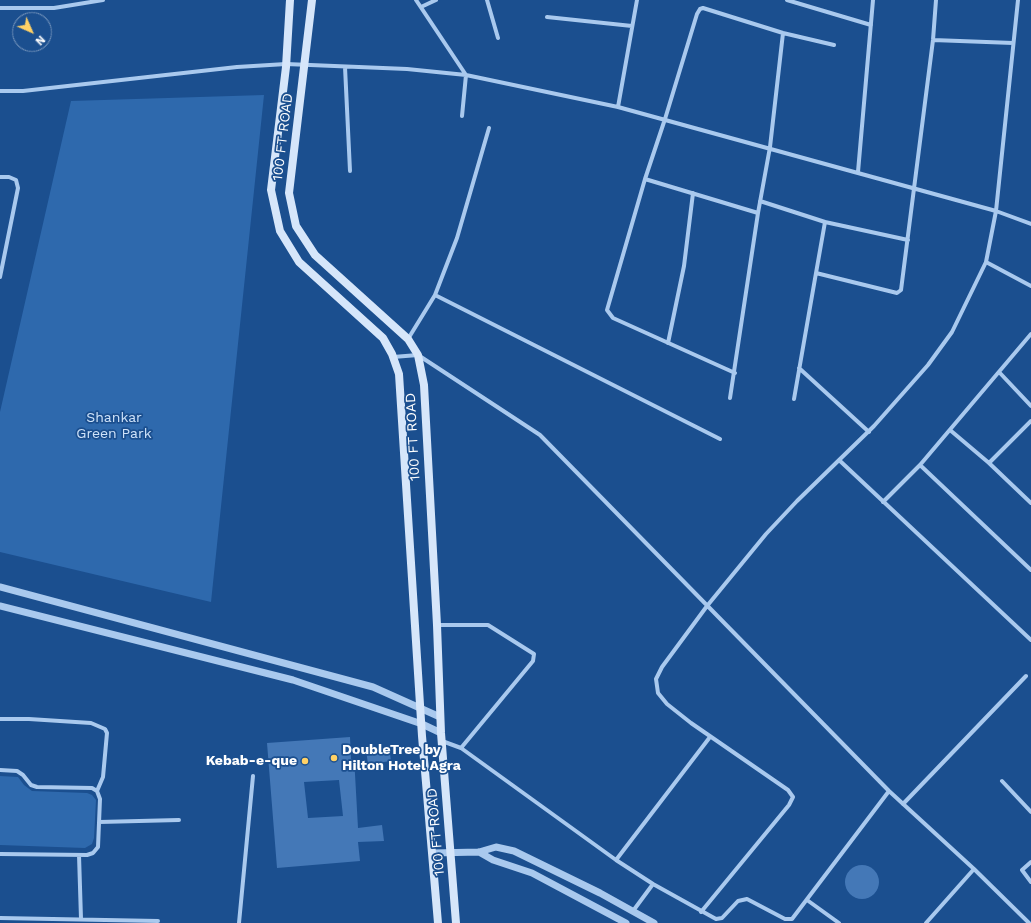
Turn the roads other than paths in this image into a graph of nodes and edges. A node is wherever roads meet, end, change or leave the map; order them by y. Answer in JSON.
{"nodes":[{"id":1,"x":103,"y":0,"type":"edge"},
{"id":2,"x":290,"y":0,"type":"edge"},
{"id":3,"x":312,"y":0,"type":"edge"},
{"id":4,"x":416,"y":0,"type":"edge"},
{"id":5,"x":436,"y":0,"type":"edge"},
{"id":6,"x":487,"y":0,"type":"edge"},
{"id":7,"x":637,"y":0,"type":"edge"},
{"id":8,"x":787,"y":0,"type":"edge"},
{"id":9,"x":807,"y":0,"type":"edge"},
{"id":10,"x":873,"y":0,"type":"edge"},
{"id":11,"x":936,"y":0,"type":"edge"},
{"id":12,"x":1018,"y":0,"type":"edge"},
{"id":13,"x":79,"y":2,"type":"edge"},
{"id":14,"x":807,"y":6,"type":"junction"},
{"id":15,"x":421,"y":7,"type":"junction"},
{"id":16,"x":0,"y":8,"type":"edge"},
{"id":17,"x":547,"y":17,"type":"dead end"},
{"id":18,"x":871,"y":25,"type":"junction"},
{"id":19,"x":632,"y":26,"type":"junction"},
{"id":20,"x":783,"y":33,"type":"junction"},
{"id":21,"x":498,"y":38,"type":"dead end"},
{"id":22,"x":933,"y":40,"type":"junction"},
{"id":23,"x":1013,"y":43,"type":"junction"},
{"id":24,"x":834,"y":45,"type":"dead end"},
{"id":25,"x":286,"y":64,"type":"junction"},
{"id":26,"x":305,"y":66,"type":"junction"},
{"id":27,"x":345,"y":67,"type":"junction"},
{"id":28,"x":466,"y":75,"type":"junction"},
{"id":29,"x":0,"y":91,"type":"edge"},
{"id":30,"x":618,"y":106,"type":"junction"},
{"id":31,"x":462,"y":116,"type":"dead end"},
{"id":32,"x":665,"y":119,"type":"junction"},
{"id":33,"x":489,"y":128,"type":"dead end"},
{"id":34,"x":770,"y":147,"type":"junction"},
{"id":35,"x":350,"y":171,"type":"dead end"},
{"id":36,"x":858,"y":172,"type":"junction"},
{"id":37,"x":0,"y":177,"type":"edge"},
{"id":38,"x":645,"y":179,"type":"junction"},
{"id":39,"x":915,"y":189,"type":"junction"},
{"id":40,"x":693,"y":194,"type":"junction"},
{"id":41,"x":760,"y":201,"type":"junction"},
{"id":42,"x":996,"y":212,"type":"junction"},
{"id":43,"x":758,"y":213,"type":"junction"},
{"id":44,"x":825,"y":222,"type":"junction"},
{"id":45,"x":1031,"y":224,"type":"edge"},
{"id":46,"x":908,"y":240,"type":"junction"},
{"id":47,"x":986,"y":262,"type":"junction"},
{"id":48,"x":816,"y":273,"type":"junction"},
{"id":49,"x":0,"y":277,"type":"edge"},
{"id":50,"x":1031,"y":286,"type":"edge"},
{"id":51,"x":435,"y":295,"type":"junction"},
{"id":52,"x":1031,"y":334,"type":"edge"},
{"id":53,"x":408,"y":339,"type":"junction"},
{"id":54,"x":668,"y":343,"type":"junction"},
{"id":55,"x":418,"y":356,"type":"junction"},
{"id":56,"x":393,"y":357,"type":"junction"},
{"id":57,"x":799,"y":368,"type":"junction"},
{"id":58,"x":999,"y":372,"type":"junction"},
{"id":59,"x":736,"y":373,"type":"junction"},
{"id":60,"x":730,"y":398,"type":"dead end"},
{"id":61,"x":794,"y":399,"type":"dead end"},
{"id":62,"x":1031,"y":406,"type":"edge"},
{"id":63,"x":1031,"y":421,"type":"edge"},
{"id":64,"x":950,"y":430,"type":"junction"},
{"id":65,"x":869,"y":432,"type":"junction"},
{"id":66,"x":720,"y":439,"type":"dead end"},
{"id":67,"x":839,"y":460,"type":"junction"},
{"id":68,"x":989,"y":463,"type":"junction"},
{"id":69,"x":920,"y":465,"type":"junction"},
{"id":70,"x":883,"y":502,"type":"junction"},
{"id":71,"x":1031,"y":503,"type":"edge"},
{"id":72,"x":1031,"y":570,"type":"edge"},
{"id":73,"x":0,"y":587,"type":"edge"},
{"id":74,"x":0,"y":606,"type":"edge"},
{"id":75,"x":707,"y":606,"type":"junction"},
{"id":76,"x":437,"y":625,"type":"junction"},
{"id":77,"x":1031,"y":640,"type":"edge"},
{"id":78,"x":1026,"y":676,"type":"dead end"},
{"id":79,"x":422,"y":708,"type":"junction"},
{"id":80,"x":440,"y":717,"type":"junction"},
{"id":81,"x":0,"y":719,"type":"edge"},
{"id":82,"x":422,"y":724,"type":"junction"},
{"id":83,"x":441,"y":737,"type":"junction"},
{"id":84,"x":710,"y":737,"type":"junction"},
{"id":85,"x":461,"y":748,"type":"junction"},
{"id":86,"x":0,"y":770,"type":"edge"},
{"id":87,"x":253,"y":776,"type":"dead end"},
{"id":88,"x":1002,"y":781,"type":"dead end"},
{"id":89,"x":97,"y":791,"type":"junction"},
{"id":90,"x":889,"y":791,"type":"junction"},
{"id":91,"x":903,"y":804,"type":"junction"},
{"id":92,"x":1031,"y":812,"type":"edge"},
{"id":93,"x":179,"y":820,"type":"dead end"},
{"id":94,"x":99,"y":822,"type":"junction"},
{"id":95,"x":451,"y":852,"type":"junction"},
{"id":96,"x":479,"y":852,"type":"junction"},
{"id":97,"x":433,"y":853,"type":"junction"},
{"id":98,"x":0,"y":854,"type":"edge"},
{"id":99,"x":79,"y":855,"type":"junction"},
{"id":100,"x":616,"y":860,"type":"junction"},
{"id":101,"x":1031,"y":862,"type":"edge"},
{"id":102,"x":974,"y":869,"type":"junction"},
{"id":103,"x":1031,"y":882,"type":"edge"},
{"id":104,"x":653,"y":884,"type":"junction"},
{"id":105,"x":807,"y":900,"type":"junction"},
{"id":106,"x":633,"y":911,"type":"junction"},
{"id":107,"x":701,"y":912,"type":"junction"},
{"id":108,"x":0,"y":918,"type":"edge"},
{"id":109,"x":81,"y":919,"type":"junction"},
{"id":110,"x":158,"y":921,"type":"dead end"},
{"id":111,"x":1026,"y":922,"type":"edge"},
{"id":112,"x":239,"y":923,"type":"edge"},
{"id":113,"x":438,"y":923,"type":"edge"},
{"id":114,"x":456,"y":923,"type":"edge"},
{"id":115,"x":626,"y":923,"type":"edge"},
{"id":116,"x":654,"y":923,"type":"edge"},
{"id":117,"x":839,"y":923,"type":"edge"},
{"id":118,"x":926,"y":923,"type":"edge"}],
"edges":[{"from":1,"to":13,"type":"street"},
{"from":2,"to":25,"type":"main road","name":"100 FT ROAD"},
{"from":3,"to":26,"type":"main road","name":"100 FT ROAD"},
{"from":4,"to":15,"type":"street"},
{"from":5,"to":15,"type":"street"},
{"from":6,"to":21,"type":"street"},
{"from":7,"to":19,"type":"street"},
{"from":8,"to":14,"type":"street"},
{"from":9,"to":14,"type":"street"},
{"from":10,"to":18,"type":"street"},
{"from":11,"to":22,"type":"street"},
{"from":12,"to":23,"type":"street"},
{"from":13,"to":16,"type":"street"},
{"from":14,"to":18,"type":"street"},
{"from":15,"to":28,"type":"street"},
{"from":17,"to":19,"type":"street"},
{"from":18,"to":36,"type":"street"},
{"from":19,"to":30,"type":"street"},
{"from":20,"to":24,"type":"street"},
{"from":20,"to":32,"type":"street"},
{"from":20,"to":34,"type":"street"},
{"from":22,"to":23,"type":"street"},
{"from":22,"to":39,"type":"street"},
{"from":23,"to":42,"type":"street"},
{"from":25,"to":26,"type":"street"},
{"from":25,"to":29,"type":"street"},
{"from":25,"to":56,"type":"main road","name":"100 FT ROAD"},
{"from":26,"to":27,"type":"street"},
{"from":26,"to":53,"type":"main road","name":"100 FT ROAD"},
{"from":27,"to":28,"type":"street"},
{"from":27,"to":35,"type":"street"},
{"from":28,"to":30,"type":"street"},
{"from":28,"to":31,"type":"street"},
{"from":30,"to":32,"type":"street"},
{"from":32,"to":34,"type":"street"},
{"from":32,"to":38,"type":"street"},
{"from":33,"to":51,"type":"street"},
{"from":34,"to":36,"type":"street"},
{"from":34,"to":41,"type":"street"},
{"from":36,"to":39,"type":"street"},
{"from":37,"to":49,"type":"street"},
{"from":38,"to":40,"type":"street"},
{"from":38,"to":54,"type":"street"},
{"from":39,"to":42,"type":"street"},
{"from":39,"to":46,"type":"street"},
{"from":40,"to":43,"type":"street"},
{"from":40,"to":54,"type":"street"},
{"from":41,"to":43,"type":"street"},
{"from":41,"to":44,"type":"street"},
{"from":42,"to":45,"type":"street"},
{"from":42,"to":47,"type":"street"},
{"from":43,"to":59,"type":"street"},
{"from":44,"to":46,"type":"street"},
{"from":44,"to":48,"type":"street"},
{"from":46,"to":48,"type":"street"},
{"from":47,"to":50,"type":"street"},
{"from":47,"to":65,"type":"street"},
{"from":48,"to":57,"type":"street"},
{"from":51,"to":53,"type":"street"},
{"from":51,"to":66,"type":"street"},
{"from":52,"to":58,"type":"street"},
{"from":53,"to":55,"type":"main road","name":"100 FT ROAD"},
{"from":54,"to":59,"type":"street"},
{"from":55,"to":56,"type":"street"},
{"from":55,"to":75,"type":"street"},
{"from":55,"to":76,"type":"main road","name":"100 FT ROAD"},
{"from":56,"to":79,"type":"main road","name":"100 FT ROAD"},
{"from":57,"to":61,"type":"street"},
{"from":57,"to":65,"type":"street"},
{"from":58,"to":62,"type":"street"},
{"from":58,"to":64,"type":"street"},
{"from":59,"to":60,"type":"street"},
{"from":63,"to":68,"type":"street"},
{"from":64,"to":68,"type":"street"},
{"from":64,"to":69,"type":"street"},
{"from":65,"to":67,"type":"street"},
{"from":67,"to":70,"type":"street"},
{"from":67,"to":75,"type":"street"},
{"from":68,"to":71,"type":"street"},
{"from":69,"to":70,"type":"street"},
{"from":69,"to":72,"type":"street"},
{"from":70,"to":77,"type":"street"},
{"from":73,"to":79,"type":"street"},
{"from":74,"to":82,"type":"street"},
{"from":75,"to":84,"type":"street"},
{"from":75,"to":90,"type":"street"},
{"from":76,"to":80,"type":"main road","name":"100 FT ROAD"},
{"from":76,"to":85,"type":"street"},
{"from":78,"to":91,"type":"street"},
{"from":79,"to":80,"type":"street"},
{"from":79,"to":82,"type":"main road","name":"100 FT ROAD"},
{"from":80,"to":83,"type":"main road","name":"100 FT ROAD"},
{"from":81,"to":89,"type":"street"},
{"from":82,"to":83,"type":"street"},
{"from":82,"to":97,"type":"main road","name":"100 FT ROAD"},
{"from":83,"to":85,"type":"street"},
{"from":83,"to":95,"type":"main road","name":"100 FT ROAD"},
{"from":84,"to":100,"type":"street"},
{"from":84,"to":107,"type":"street"},
{"from":85,"to":100,"type":"street"},
{"from":86,"to":89,"type":"street"},
{"from":87,"to":112,"type":"street"},
{"from":88,"to":92,"type":"street"},
{"from":89,"to":94,"type":"street"},
{"from":90,"to":91,"type":"street"},
{"from":90,"to":105,"type":"street"},
{"from":91,"to":102,"type":"street"},
{"from":93,"to":94,"type":"street"},
{"from":94,"to":99,"type":"street"},
{"from":95,"to":96,"type":"street"},
{"from":95,"to":97,"type":"street"},
{"from":95,"to":114,"type":"main road","name":"100 FT ROAD"},
{"from":96,"to":106,"type":"street"},
{"from":96,"to":115,"type":"street"},
{"from":97,"to":113,"type":"main road","name":"100 FT ROAD"},
{"from":98,"to":99,"type":"street"},
{"from":99,"to":109,"type":"street"},
{"from":100,"to":104,"type":"street"},
{"from":101,"to":103,"type":"street"},
{"from":102,"to":111,"type":"street"},
{"from":102,"to":118,"type":"street"},
{"from":104,"to":106,"type":"street"},
{"from":104,"to":107,"type":"street"},
{"from":105,"to":107,"type":"street"},
{"from":105,"to":117,"type":"street"},
{"from":106,"to":116,"type":"street"},
{"from":108,"to":109,"type":"street"},
{"from":109,"to":110,"type":"street"}]}
